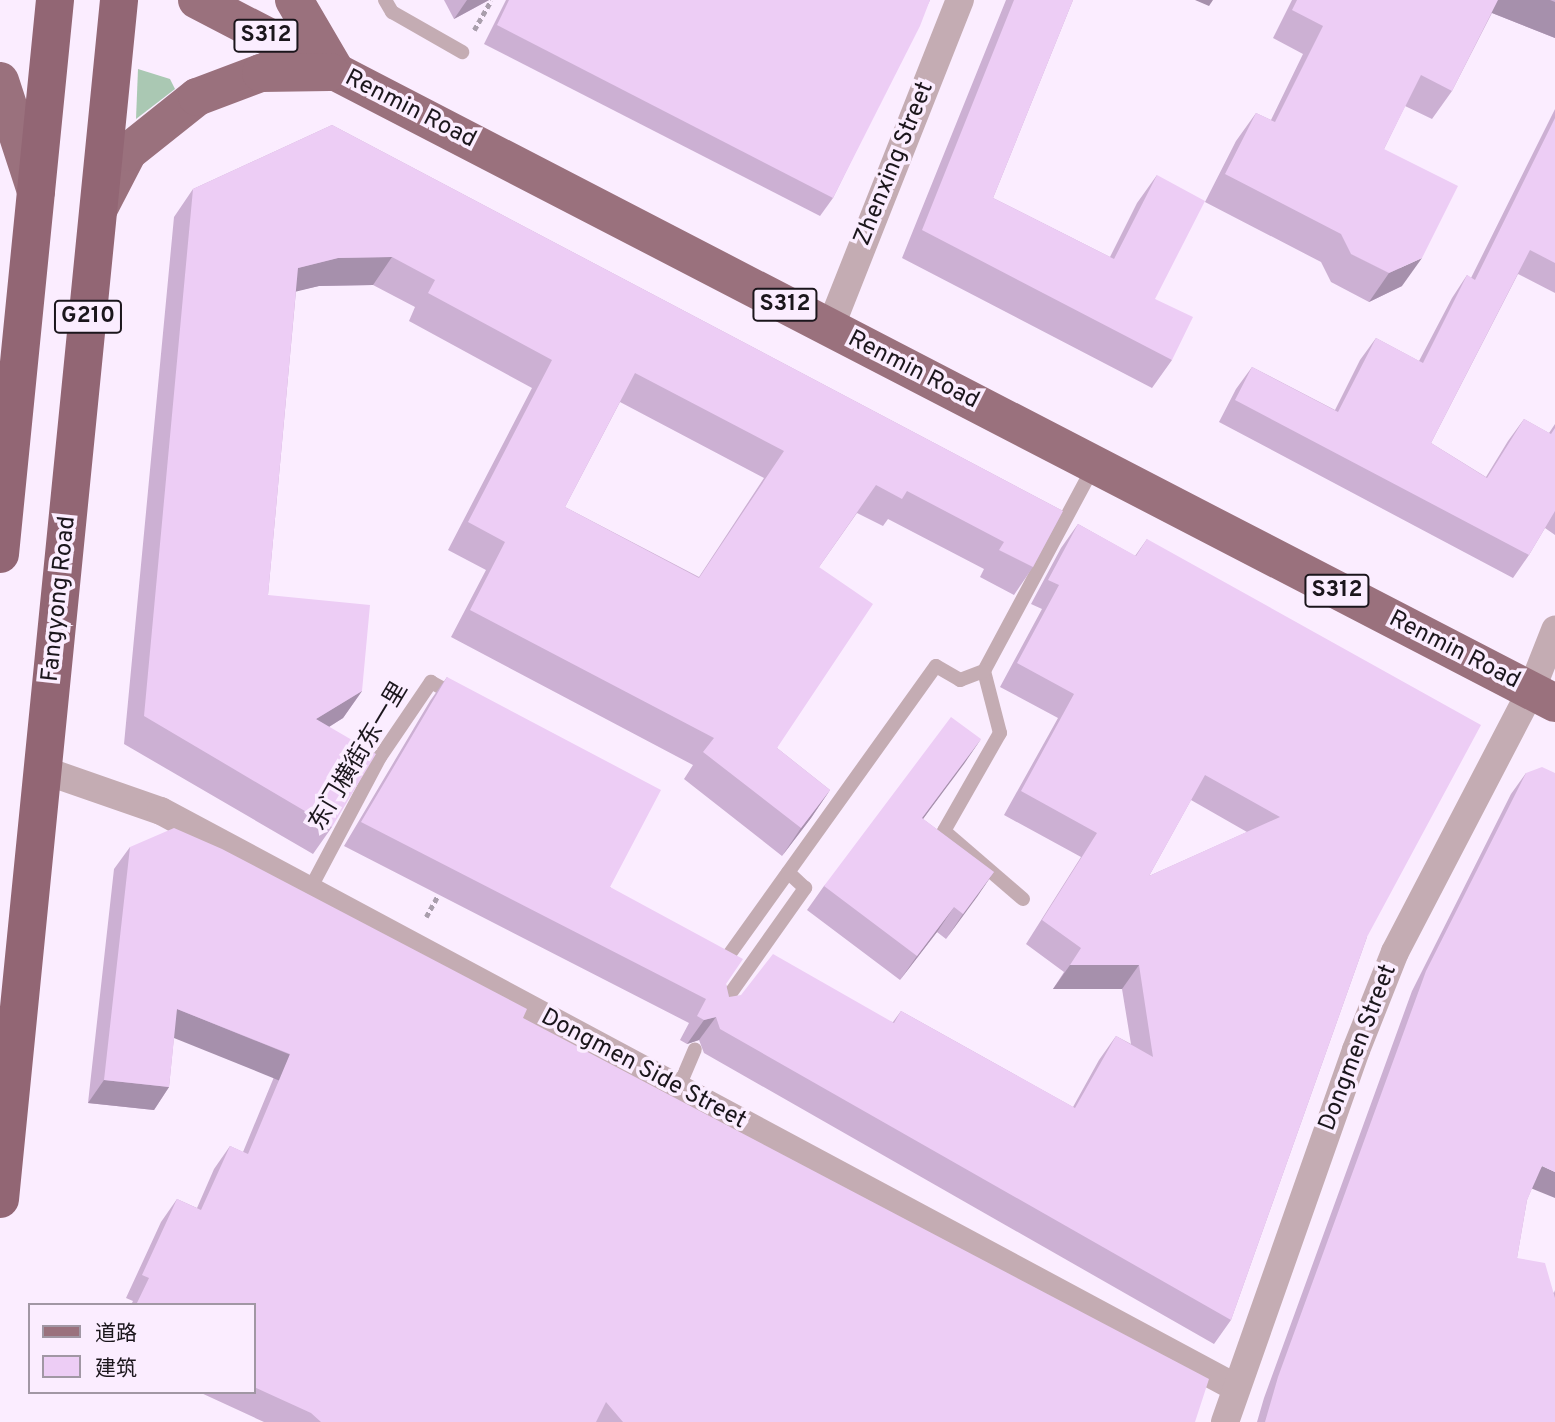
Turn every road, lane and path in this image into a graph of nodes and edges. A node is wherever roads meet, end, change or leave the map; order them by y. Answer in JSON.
{"nodes":[{"id":1,"x":55,"y":0,"type":"edge"},
{"id":2,"x":119,"y":0,"type":"edge"},
{"id":3,"x":197,"y":0,"type":"edge"},
{"id":4,"x":294,"y":0,"type":"edge"},
{"id":5,"x":385,"y":0,"type":"edge"},
{"id":6,"x":960,"y":0,"type":"edge"},
{"id":7,"x":462,"y":52,"type":"dead end"},
{"id":8,"x":336,"y":72,"type":"junction"},
{"id":9,"x":0,"y":81,"type":"edge"},
{"id":10,"x":36,"y":191,"type":"junction"},
{"id":11,"x":99,"y":208,"type":"junction"},
{"id":12,"x":830,"y":328,"type":"junction"},
{"id":13,"x":1094,"y":464,"type":"junction"},
{"id":14,"x":3,"y":491,"type":"edge"},
{"id":15,"x":0,"y":554,"type":"edge"},
{"id":16,"x":1555,"y":630,"type":"edge"},
{"id":17,"x":984,"y":671,"type":"junction"},
{"id":18,"x":1543,"y":697,"type":"edge"},
{"id":19,"x":467,"y":702,"type":"edge"},
{"id":20,"x":43,"y":770,"type":"junction"},
{"id":21,"x":788,"y":872,"type":"junction"},
{"id":22,"x":309,"y":891,"type":"junction"},
{"id":23,"x":1023,"y":899,"type":"dead end"},
{"id":24,"x":710,"y":960,"type":"edge"},
{"id":25,"x":717,"y":1013,"type":"edge"},
{"id":26,"x":695,"y":1049,"type":"dead end"},
{"id":27,"x":678,"y":1089,"type":"junction"},
{"id":28,"x":0,"y":1199,"type":"edge"},
{"id":29,"x":1235,"y":1387,"type":"junction"},
{"id":30,"x":1225,"y":1422,"type":"edge"}],
"edges":[{"from":1,"to":10,"type":"highway","number":"G210"},
{"from":2,"to":11,"type":"highway","name":"Fangyong Road","number":"G210"},
{"from":3,"to":8,"type":"main road","name":"Renmin Road","number":"S312"},
{"from":4,"to":8,"type":"main road"},
{"from":5,"to":7,"type":"lane"},
{"from":6,"to":12,"type":"street","name":"Zhenxing Street"},
{"from":8,"to":11,"type":"main road"},
{"from":8,"to":12,"type":"main road","name":"Renmin Road","number":"S312"},
{"from":9,"to":10,"type":"main road"},
{"from":10,"to":14,"type":"highway","number":"G210"},
{"from":11,"to":20,"type":"highway","name":"Fangyong Road","number":"G210"},
{"from":12,"to":13,"type":"main road","name":"Renmin Road","number":"S312"},
{"from":13,"to":17,"type":"lane"},
{"from":13,"to":18,"type":"main road","name":"Renmin Road","number":"S312"},
{"from":14,"to":15,"type":"highway","number":"G210"},
{"from":16,"to":18,"type":"street","name":"Dongmen Street"},
{"from":17,"to":21,"type":"lane"},
{"from":17,"to":23,"type":"lane"},
{"from":18,"to":29,"type":"street","name":"Dongmen Street"},
{"from":19,"to":22,"type":"lane","name":"东门横街东一里"},
{"from":20,"to":22,"type":"street","name":"Dongmen Side Street"},
{"from":20,"to":28,"type":"highway","name":"Fangyong Road","number":"G210"},
{"from":21,"to":24,"type":"lane"},
{"from":21,"to":25,"type":"lane"},
{"from":22,"to":27,"type":"street","name":"Dongmen Side Street"},
{"from":26,"to":27,"type":"lane"},
{"from":27,"to":29,"type":"street","name":"Dongmen Side Street"},
{"from":29,"to":30,"type":"street","name":"Dongmen Street"}]}
